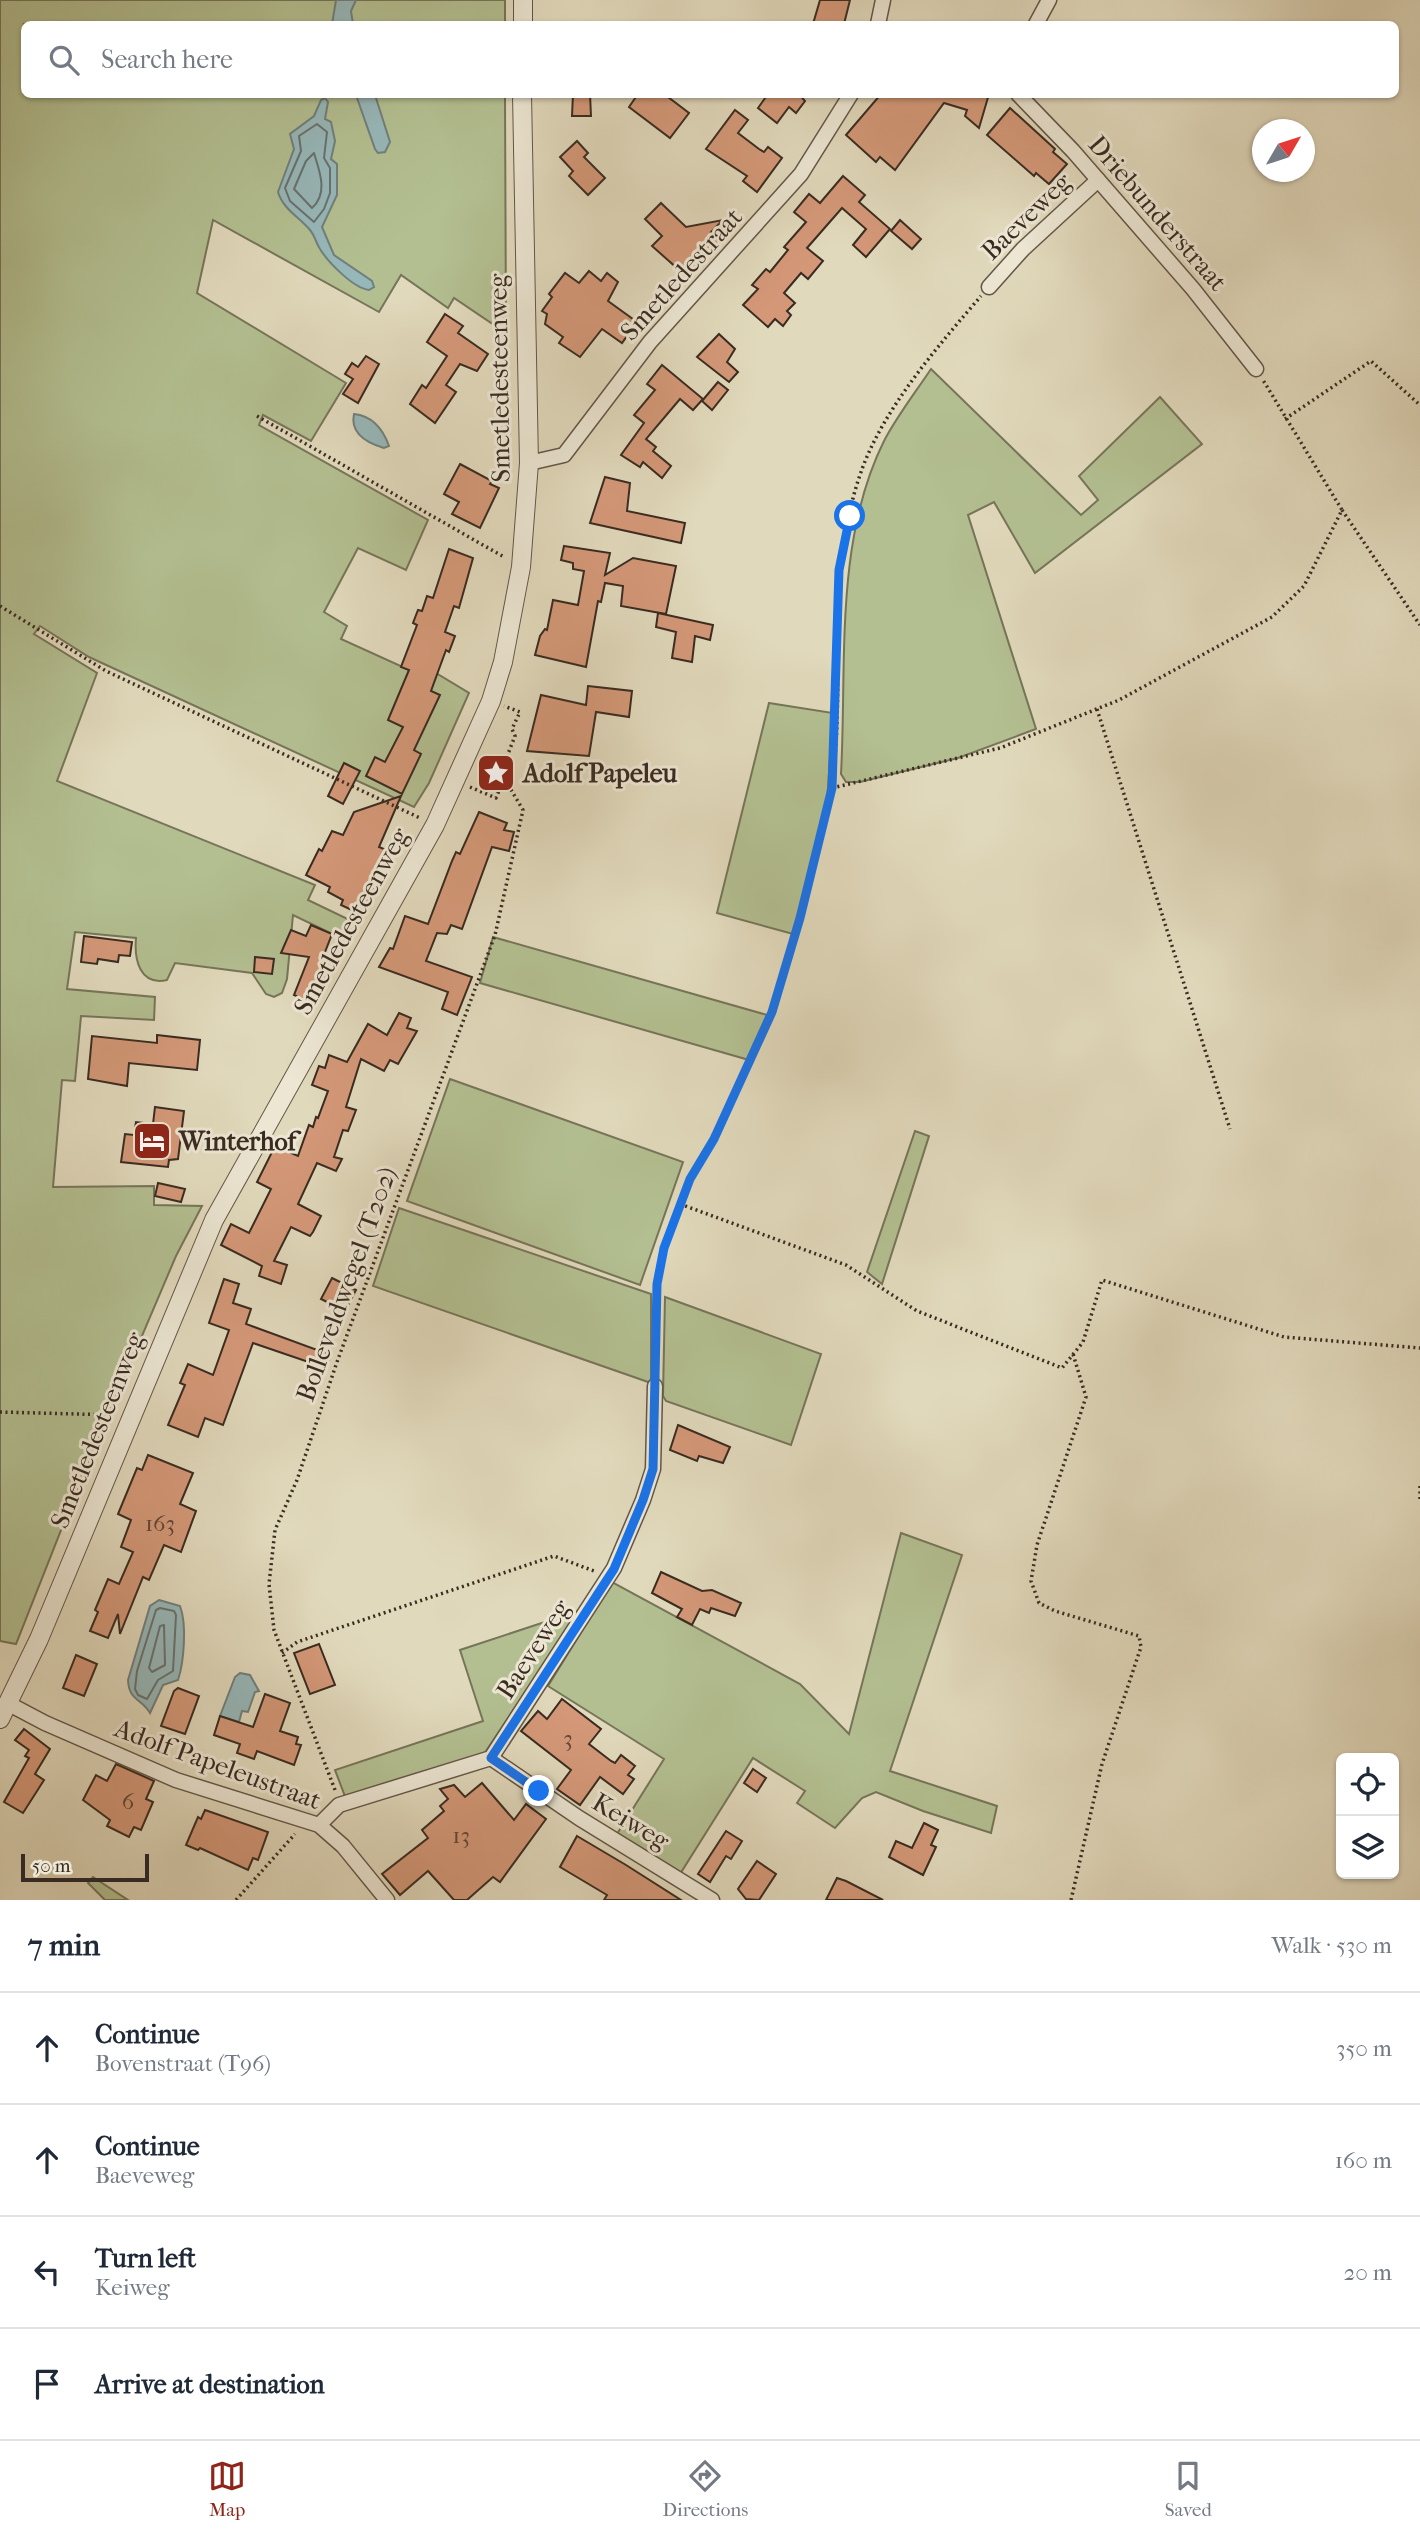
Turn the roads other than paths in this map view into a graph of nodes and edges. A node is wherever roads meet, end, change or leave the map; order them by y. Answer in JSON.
{"nodes":[{"id":1,"x":523,"y":0,"type":"edge"},
{"id":2,"x":883,"y":0,"type":"edge"},
{"id":3,"x":1049,"y":0,"type":"edge"},
{"id":4,"x":523,"y":21,"type":"edge"},
{"id":5,"x":879,"y":21,"type":"edge"},
{"id":6,"x":1038,"y":21,"type":"edge"},
{"id":7,"x":522,"y":98,"type":"edge"},
{"id":8,"x":848,"y":98,"type":"edge"},
{"id":9,"x":1022,"y":98,"type":"edge"},
{"id":10,"x":1098,"y":180,"type":"junction"},
{"id":11,"x":989,"y":287,"type":"road end"},
{"id":12,"x":1255,"y":369,"type":"road end"},
{"id":13,"x":529,"y":463,"type":"junction"},
{"id":14,"x":655,"y":1386,"type":"road end"},
{"id":15,"x":5,"y":1711,"type":"edge"},
{"id":16,"x":491,"y":1758,"type":"junction"},
{"id":17,"x":312,"y":1823,"type":"junction"},
{"id":18,"x":387,"y":1900,"type":"edge"},
{"id":19,"x":712,"y":1900,"type":"edge"}],
"edges":[{"from":1,"to":4,"type":"street"},
{"from":2,"to":5,"type":"street"},
{"from":3,"to":6,"type":"street"},
{"from":7,"to":13,"type":"street","name":"Smetledesteenweg"},
{"from":8,"to":13,"type":"street","name":"Smetledestraat"},
{"from":9,"to":10,"type":"street","name":"Driebunderstraat"},
{"from":10,"to":11,"type":"street","name":"Baeveweg"},
{"from":10,"to":12,"type":"street","name":"Driebunderstraat"},
{"from":13,"to":15,"type":"street","name":"Smetledesteenweg"},
{"from":14,"to":16,"type":"street","name":"Baeveweg"},
{"from":15,"to":17,"type":"street","name":"Adolf Papeleustraat"},
{"from":16,"to":17,"type":"street"},
{"from":16,"to":19,"type":"street","name":"Keiweg"},
{"from":17,"to":18,"type":"street","name":"Adolf Papeleustraat"}]}
